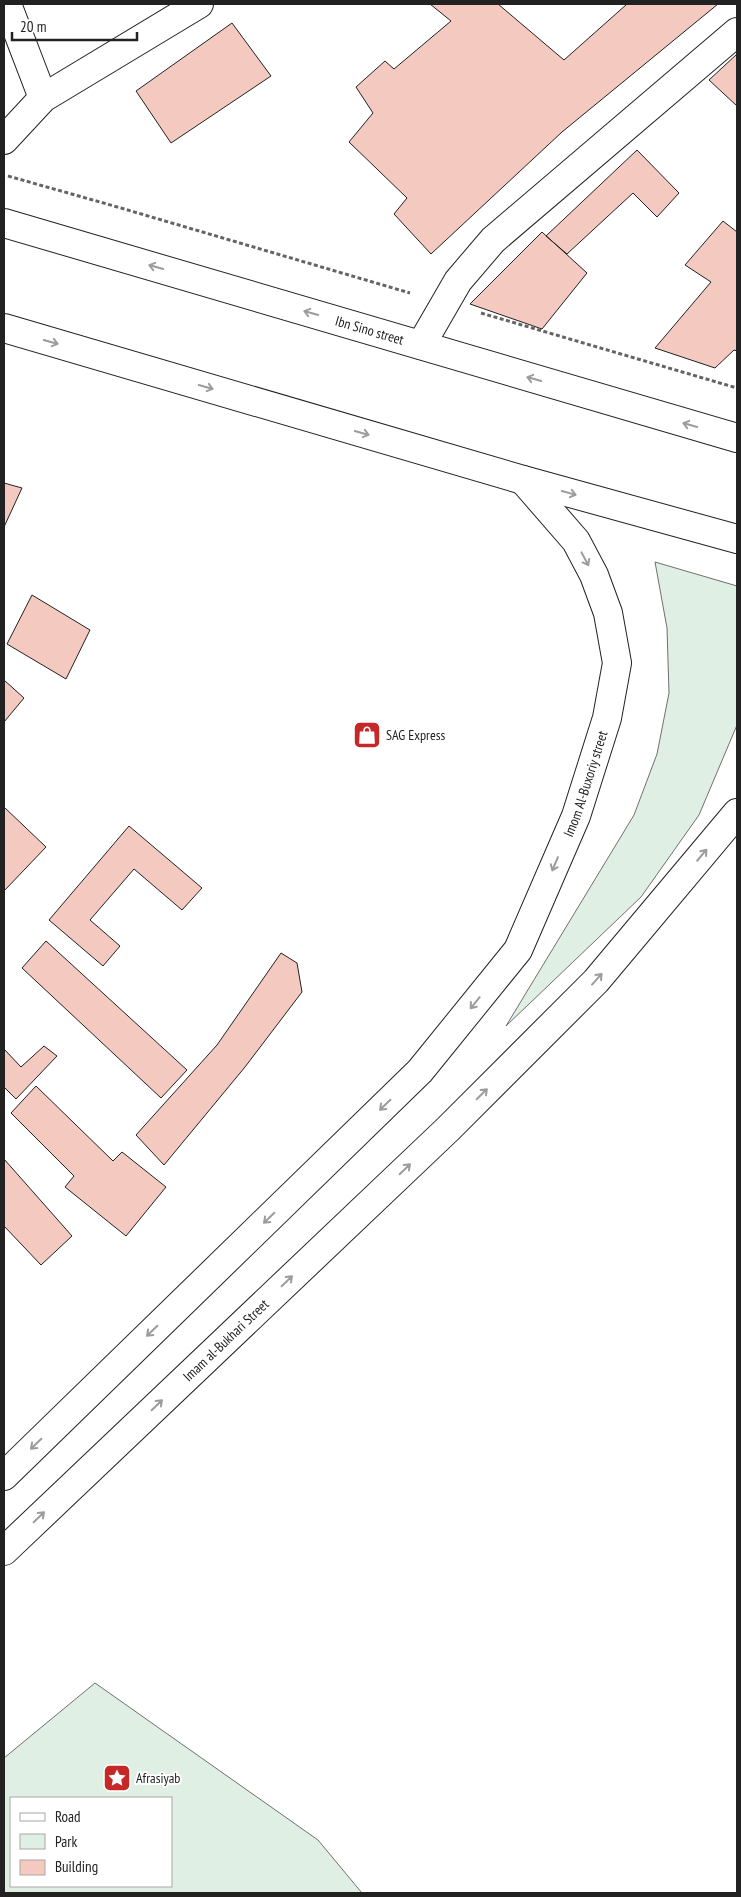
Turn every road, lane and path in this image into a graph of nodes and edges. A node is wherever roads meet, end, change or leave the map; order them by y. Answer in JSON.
{"nodes":[{"id":1,"x":7,"y":4,"type":"edge"},
{"id":2,"x":199,"y":4,"type":"edge"},
{"id":3,"x":737,"y":32,"type":"edge"},
{"id":4,"x":43,"y":98,"type":"junction"},
{"id":5,"x":5,"y":138,"type":"edge"},
{"id":6,"x":4,"y":175,"type":"edge"},
{"id":7,"x":4,"y":223,"type":"edge"},
{"id":8,"x":446,"y":303,"type":"junction"},
{"id":9,"x":4,"y":328,"type":"edge"},
{"id":10,"x":421,"y":345,"type":"junction"},
{"id":11,"x":737,"y":388,"type":"edge"},
{"id":12,"x":737,"y":438,"type":"edge"},
{"id":13,"x":523,"y":480,"type":"junction"},
{"id":14,"x":737,"y":539,"type":"edge"},
{"id":15,"x":737,"y":814,"type":"edge"},
{"id":16,"x":4,"y":1476,"type":"edge"},
{"id":17,"x":4,"y":1551,"type":"edge"}],
"edges":[{"from":1,"to":4,"type":"main road"},
{"from":2,"to":4,"type":"main road"},
{"from":3,"to":8,"type":"main road"},
{"from":4,"to":5,"type":"main road"},
{"from":6,"to":8,"type":"path"},
{"from":10,"to":7,"type":"main road","name":"Ibn Sino street","one_way":true},
{"from":8,"to":10,"type":"main road"},
{"from":8,"to":11,"type":"path"},
{"from":9,"to":13,"type":"main road","one_way":true},
{"from":12,"to":10,"type":"main road","name":"Ibn Sino street","one_way":true},
{"from":13,"to":14,"type":"main road","one_way":true},
{"from":13,"to":16,"type":"main road","name":"Imom Al-Buxoriy street","one_way":true},
{"from":17,"to":15,"type":"main road","name":"Imam al-Bukhari Street","one_way":true}]}
